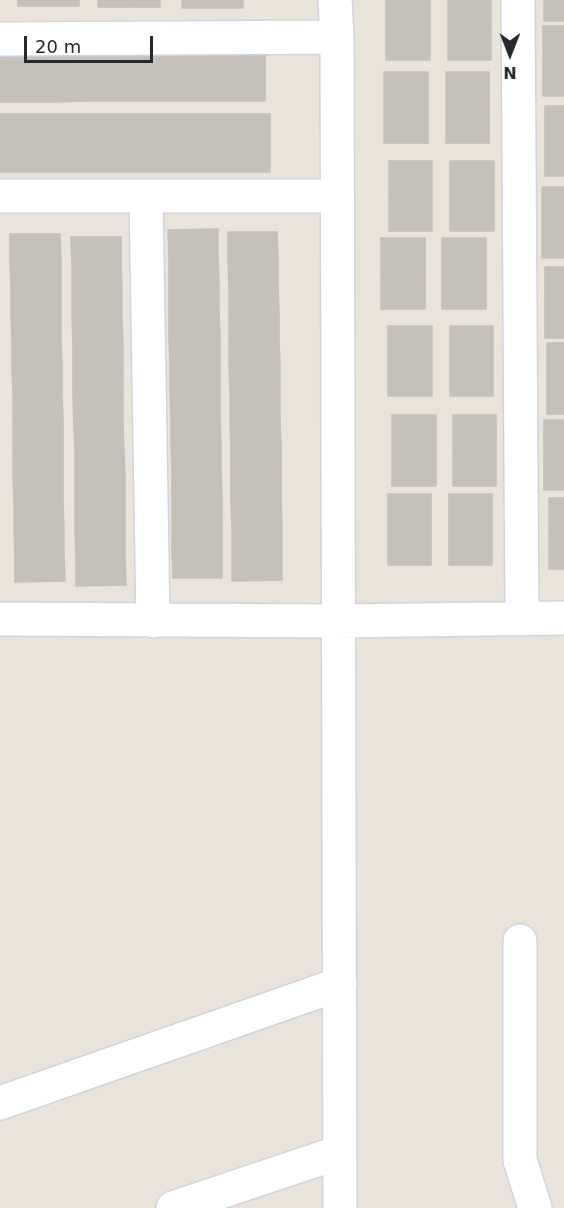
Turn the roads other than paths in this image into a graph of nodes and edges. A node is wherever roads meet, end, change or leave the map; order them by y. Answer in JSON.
{"nodes":[{"id":1,"x":335,"y":0,"type":"edge"},
{"id":2,"x":518,"y":0,"type":"edge"},
{"id":3,"x":338,"y":37,"type":"junction"},
{"id":4,"x":0,"y":39,"type":"edge"},
{"id":5,"x":0,"y":196,"type":"edge"},
{"id":6,"x":146,"y":196,"type":"junction"},
{"id":7,"x":338,"y":196,"type":"junction"},
{"id":8,"x":564,"y":618,"type":"edge"},
{"id":9,"x":0,"y":619,"type":"edge"},
{"id":10,"x":522,"y":619,"type":"junction"},
{"id":11,"x":153,"y":621,"type":"junction"},
{"id":12,"x":337,"y":621,"type":"junction"},
{"id":13,"x":520,"y":941,"type":"dead end"},
{"id":14,"x":340,"y":984,"type":"junction"},
{"id":15,"x":0,"y":1103,"type":"edge"},
{"id":16,"x":338,"y":1153,"type":"junction"},
{"id":17,"x":346,"y":1201,"type":"edge"},
{"id":18,"x":174,"y":1208,"type":"edge"},
{"id":19,"x":535,"y":1208,"type":"edge"}],
"edges":[{"from":1,"to":3,"type":"street"},
{"from":2,"to":10,"type":"street"},
{"from":3,"to":4,"type":"street"},
{"from":3,"to":7,"type":"street"},
{"from":5,"to":6,"type":"street"},
{"from":6,"to":7,"type":"street"},
{"from":6,"to":11,"type":"street"},
{"from":7,"to":12,"type":"street"},
{"from":8,"to":10,"type":"street"},
{"from":9,"to":11,"type":"street"},
{"from":10,"to":12,"type":"street"},
{"from":11,"to":12,"type":"street"},
{"from":12,"to":14,"type":"street"},
{"from":13,"to":19,"type":"street"},
{"from":14,"to":15,"type":"street"},
{"from":14,"to":16,"type":"street"},
{"from":16,"to":17,"type":"street"},
{"from":16,"to":18,"type":"street"}]}
